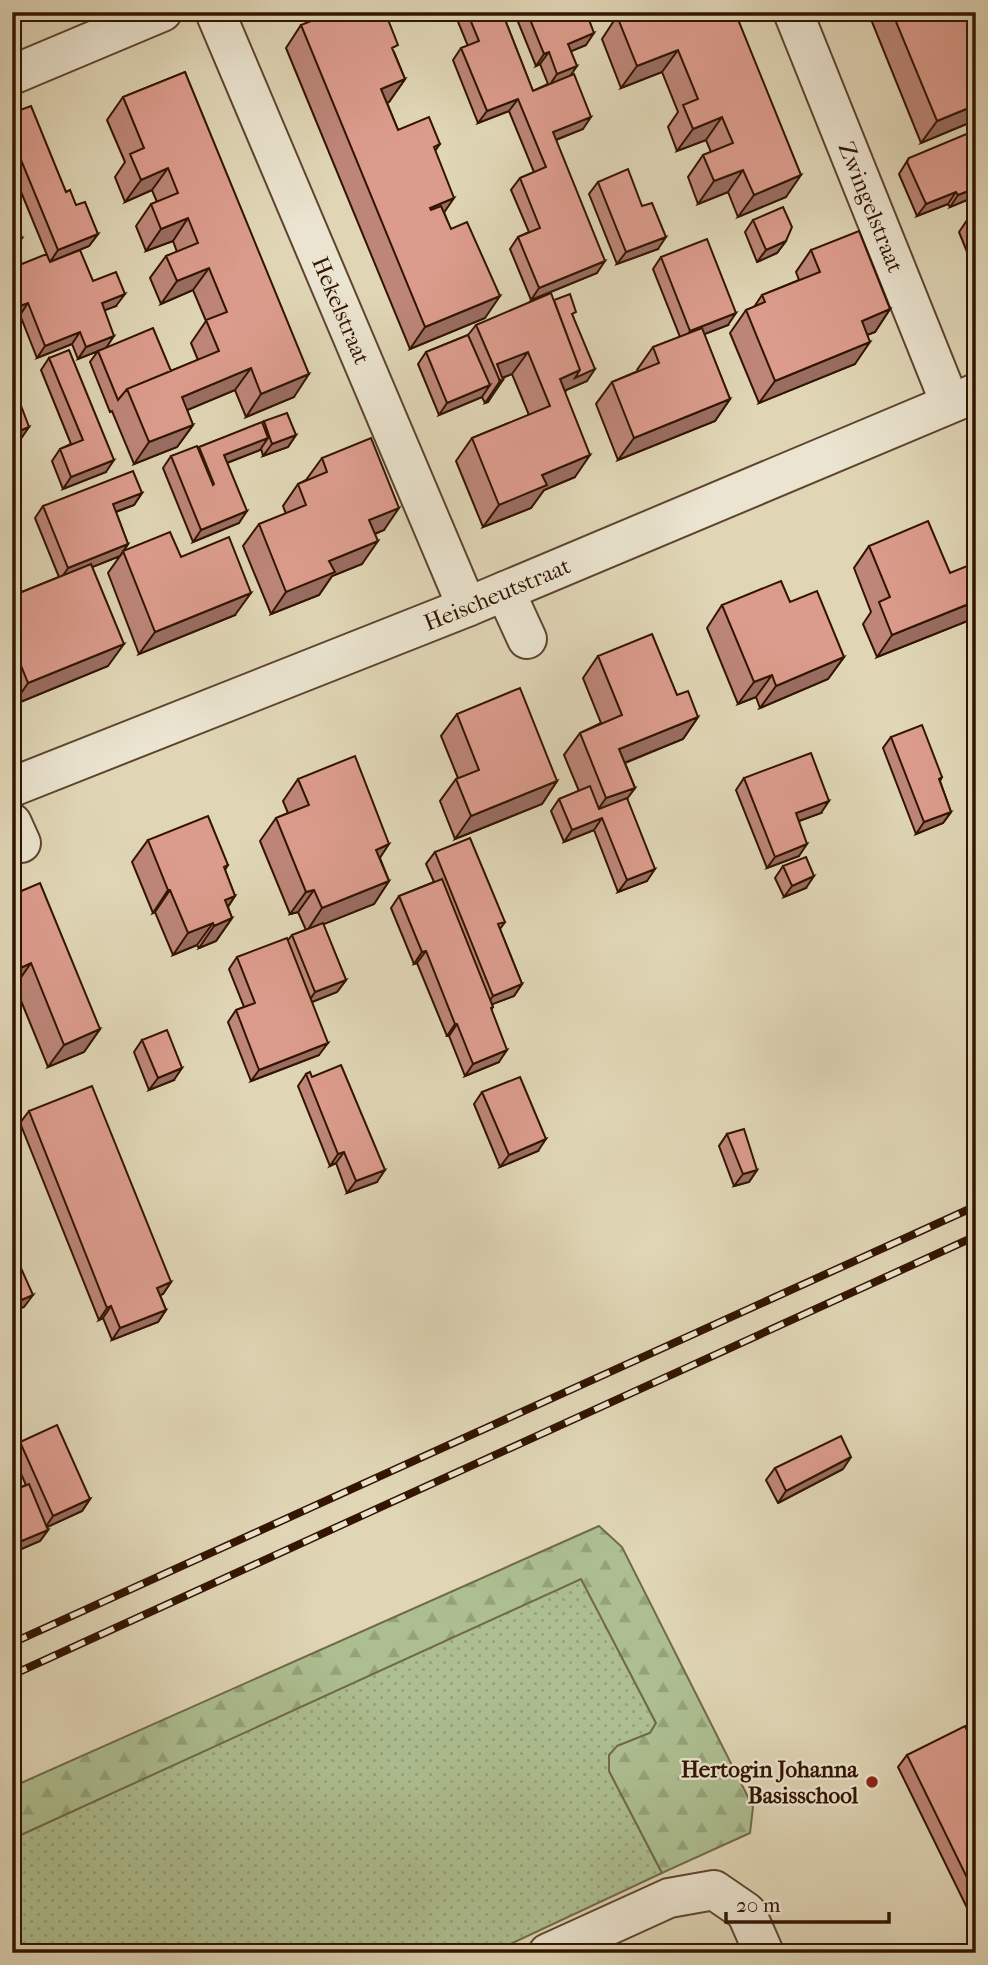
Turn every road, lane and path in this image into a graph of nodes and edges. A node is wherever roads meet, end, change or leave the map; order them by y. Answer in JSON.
{"nodes":[{"id":1,"x":162,"y":12,"type":"edge"},
{"id":2,"x":215,"y":12,"type":"edge"},
{"id":3,"x":793,"y":12,"type":"edge"},
{"id":4,"x":12,"y":75,"type":"edge"},
{"id":5,"x":963,"y":398,"type":"edge"},
{"id":6,"x":505,"y":591,"type":"junction"},
{"id":7,"x":467,"y":607,"type":"junction"},
{"id":8,"x":527,"y":639,"type":"dead end"},
{"id":9,"x":12,"y":787,"type":"edge"},
{"id":10,"x":548,"y":1953,"type":"edge"},
{"id":11,"x":764,"y":1953,"type":"edge"}],
"edges":[{"from":1,"to":4,"type":"street"},
{"from":2,"to":7,"type":"street","name":"Hekelstraat"},
{"from":3,"to":5,"type":"street","name":"Zwingelstraat"},
{"from":5,"to":6,"type":"street","name":"Heischeutstraat"},
{"from":6,"to":7,"type":"street","name":"Heischeutstraat"},
{"from":6,"to":8,"type":"street"},
{"from":7,"to":9,"type":"street","name":"Heischeutstraat"},
{"from":10,"to":11,"type":"street"}]}
